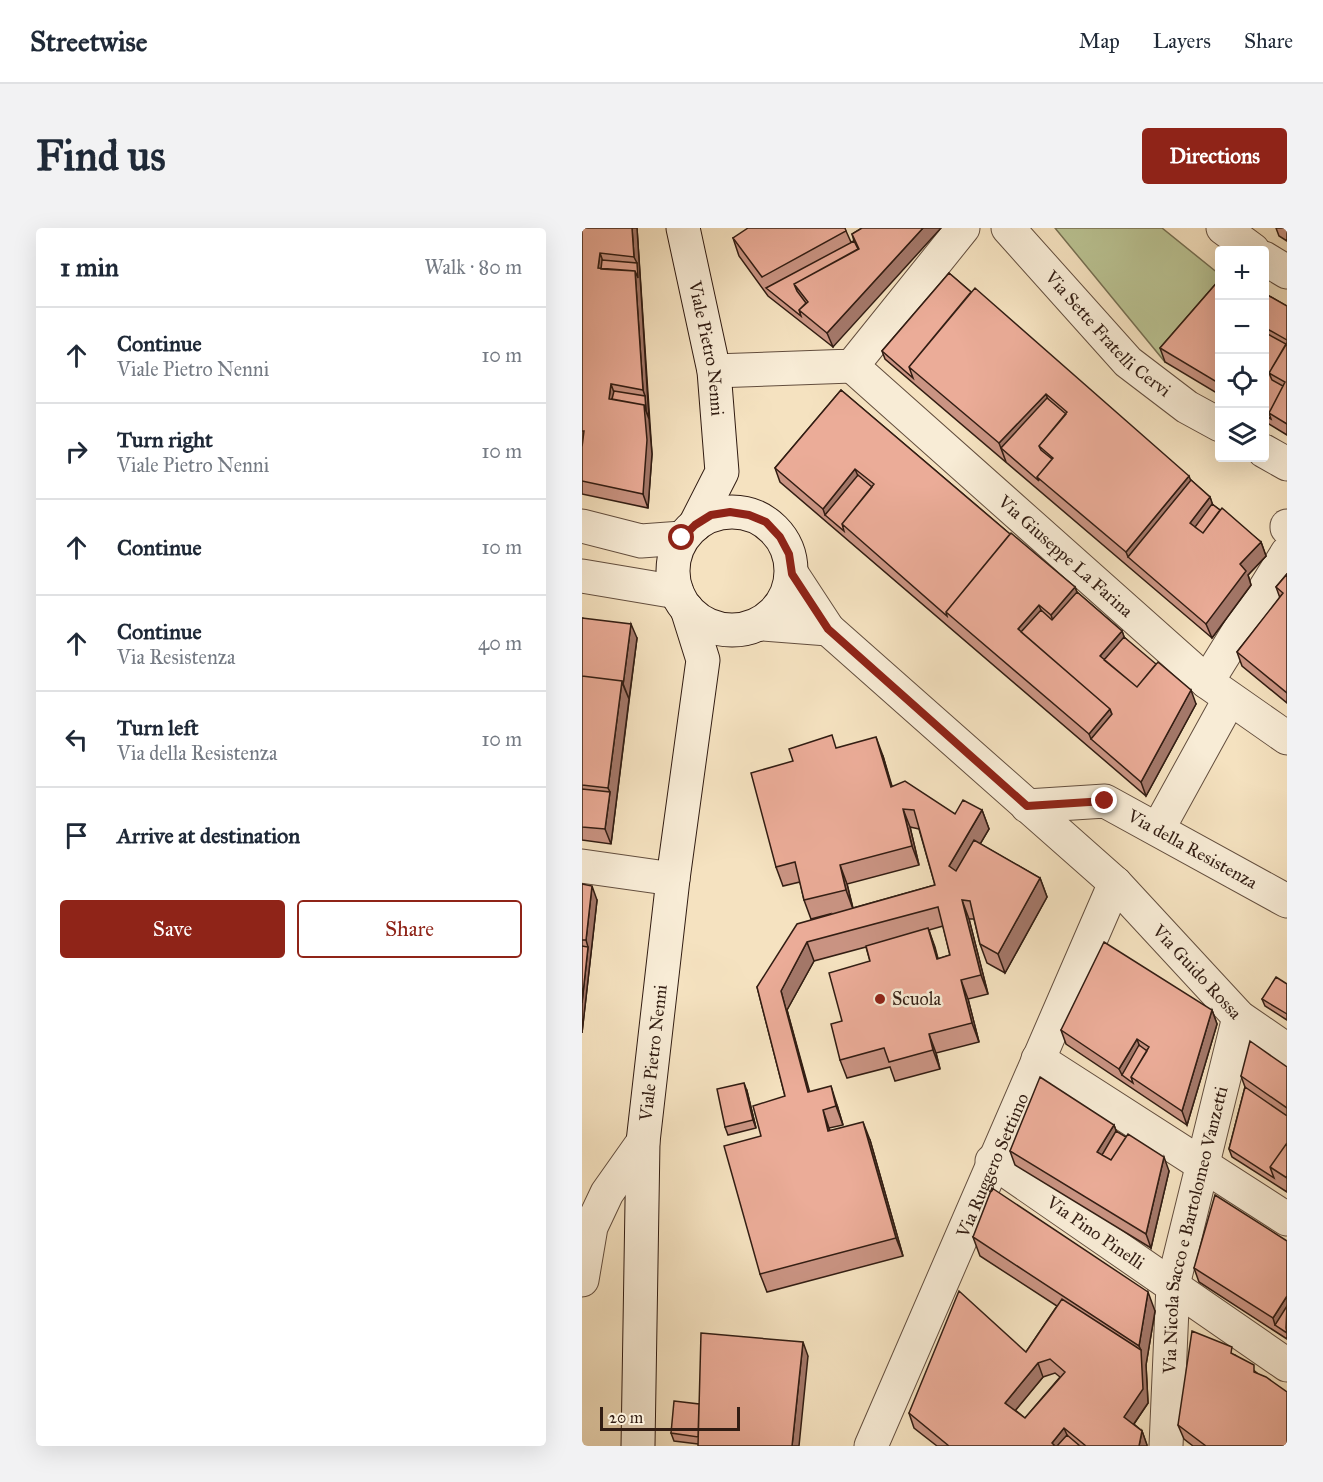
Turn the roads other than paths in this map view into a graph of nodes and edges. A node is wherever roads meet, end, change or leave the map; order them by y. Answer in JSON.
{"nodes":[{"id":1,"x":683,"y":228,"type":"edge"},
{"id":2,"x":963,"y":228,"type":"edge"},
{"id":3,"x":1008,"y":228,"type":"edge"},
{"id":4,"x":1223,"y":228,"type":"edge"},
{"id":5,"x":1248,"y":246,"type":"edge"},
{"id":6,"x":1269,"y":261,"type":"edge"},
{"id":7,"x":1287,"y":272,"type":"edge"},
{"id":8,"x":852,"y":366,"type":"junction"},
{"id":9,"x":714,"y":371,"type":"junction"},
{"id":10,"x":1215,"y":422,"type":"edge"},
{"id":11,"x":1269,"y":454,"type":"edge"},
{"id":12,"x":1287,"y":464,"type":"edge"},
{"id":13,"x":722,"y":472,"type":"junction"},
{"id":14,"x":766,"y":522,"type":"junction"},
{"id":15,"x":582,"y":526,"type":"edge"},
{"id":16,"x":689,"y":531,"type":"junction"},
{"id":17,"x":1287,"y":554,"type":"edge"},
{"id":18,"x":792,"y":574,"type":"junction"},
{"id":19,"x":582,"y":576,"type":"edge"},
{"id":20,"x":682,"y":601,"type":"junction"},
{"id":21,"x":751,"y":627,"type":"junction"},
{"id":22,"x":828,"y":629,"type":"junction"},
{"id":23,"x":704,"y":660,"type":"junction"},
{"id":24,"x":1218,"y":691,"type":"junction"},
{"id":25,"x":1287,"y":738,"type":"edge"},
{"id":26,"x":1027,"y":806,"type":"junction"},
{"id":27,"x":1158,"y":829,"type":"junction"},
{"id":28,"x":582,"y":866,"type":"edge"},
{"id":29,"x":673,"y":879,"type":"junction"},
{"id":30,"x":1115,"y":883,"type":"junction"},
{"id":31,"x":1287,"y":901,"type":"edge"},
{"id":32,"x":1239,"y":1017,"type":"junction"},
{"id":33,"x":1287,"y":1050,"type":"edge"},
{"id":34,"x":1038,"y":1059,"type":"junction"},
{"id":35,"x":643,"y":1142,"type":"junction"},
{"id":36,"x":993,"y":1161,"type":"junction"},
{"id":37,"x":1204,"y":1166,"type":"junction"},
{"id":38,"x":1287,"y":1219,"type":"edge"},
{"id":39,"x":582,"y":1280,"type":"edge"},
{"id":40,"x":1173,"y":1285,"type":"junction"},
{"id":41,"x":1287,"y":1365,"type":"edge"},
{"id":42,"x":879,"y":1442,"type":"edge"},
{"id":43,"x":638,"y":1446,"type":"edge"},
{"id":44,"x":1166,"y":1446,"type":"edge"}],
"edges":[{"from":1,"to":9,"type":"street","name":"Viale Pietro Nenni"},
{"from":2,"to":8,"type":"street"},
{"from":3,"to":10,"type":"street","name":"Via Sette Fratelli Cervi"},
{"from":4,"to":5,"type":"street"},
{"from":6,"to":7,"type":"street"},
{"from":8,"to":9,"type":"street"},
{"from":8,"to":24,"type":"street","name":"Via Giuseppe La Farina"},
{"from":9,"to":13,"type":"street","name":"Viale Pietro Nenni"},
{"from":11,"to":12,"type":"street"},
{"from":13,"to":14,"type":"street"},
{"from":13,"to":16,"type":"street","name":"Viale Pietro Nenni"},
{"from":14,"to":16,"type":"street"},
{"from":14,"to":18,"type":"street"},
{"from":15,"to":16,"type":"street"},
{"from":16,"to":20,"type":"street","name":"Viale Pietro Nenni"},
{"from":17,"to":24,"type":"street"},
{"from":18,"to":21,"type":"street"},
{"from":18,"to":22,"type":"street","name":"Via Guido Rossa"},
{"from":19,"to":20,"type":"street"},
{"from":20,"to":21,"type":"street"},
{"from":20,"to":23,"type":"street","name":"Viale Pietro Nenni"},
{"from":21,"to":22,"type":"street"},
{"from":21,"to":23,"type":"street"},
{"from":22,"to":26,"type":"street","name":"Via Guido Rossa"},
{"from":23,"to":29,"type":"street","name":"Viale Pietro Nenni"},
{"from":24,"to":25,"type":"street","name":"Via Giuseppe La Farina"},
{"from":24,"to":27,"type":"street"},
{"from":26,"to":27,"type":"street","name":"Via della Resistenza"},
{"from":26,"to":30,"type":"street","name":"Via Guido Rossa"},
{"from":27,"to":31,"type":"street","name":"Via della Resistenza"},
{"from":28,"to":29,"type":"street"},
{"from":29,"to":35,"type":"street","name":"Viale Pietro Nenni"},
{"from":30,"to":32,"type":"street","name":"Via Guido Rossa"},
{"from":30,"to":34,"type":"street","name":"Via Ruggero Settimo"},
{"from":32,"to":33,"type":"street","name":"Via Guido Rossa"},
{"from":32,"to":37,"type":"street","name":"Via Nicola Sacco e Bartolomeo Vanzetti"},
{"from":34,"to":36,"type":"street","name":"Via Ruggero Settimo"},
{"from":34,"to":37,"type":"street"},
{"from":35,"to":39,"type":"street"},
{"from":35,"to":43,"type":"street","name":"Viale Pietro Nenni"},
{"from":36,"to":40,"type":"street","name":"Via Pino Pinelli"},
{"from":36,"to":42,"type":"street","name":"Via Ruggero Settimo"},
{"from":37,"to":38,"type":"street"},
{"from":37,"to":40,"type":"street","name":"Via Nicola Sacco e Bartolomeo Vanzetti"},
{"from":40,"to":41,"type":"street","name":"Via Pino Pinelli"},
{"from":40,"to":44,"type":"street","name":"Via Nicola Sacco e Bartolomeo Vanzetti"}]}
